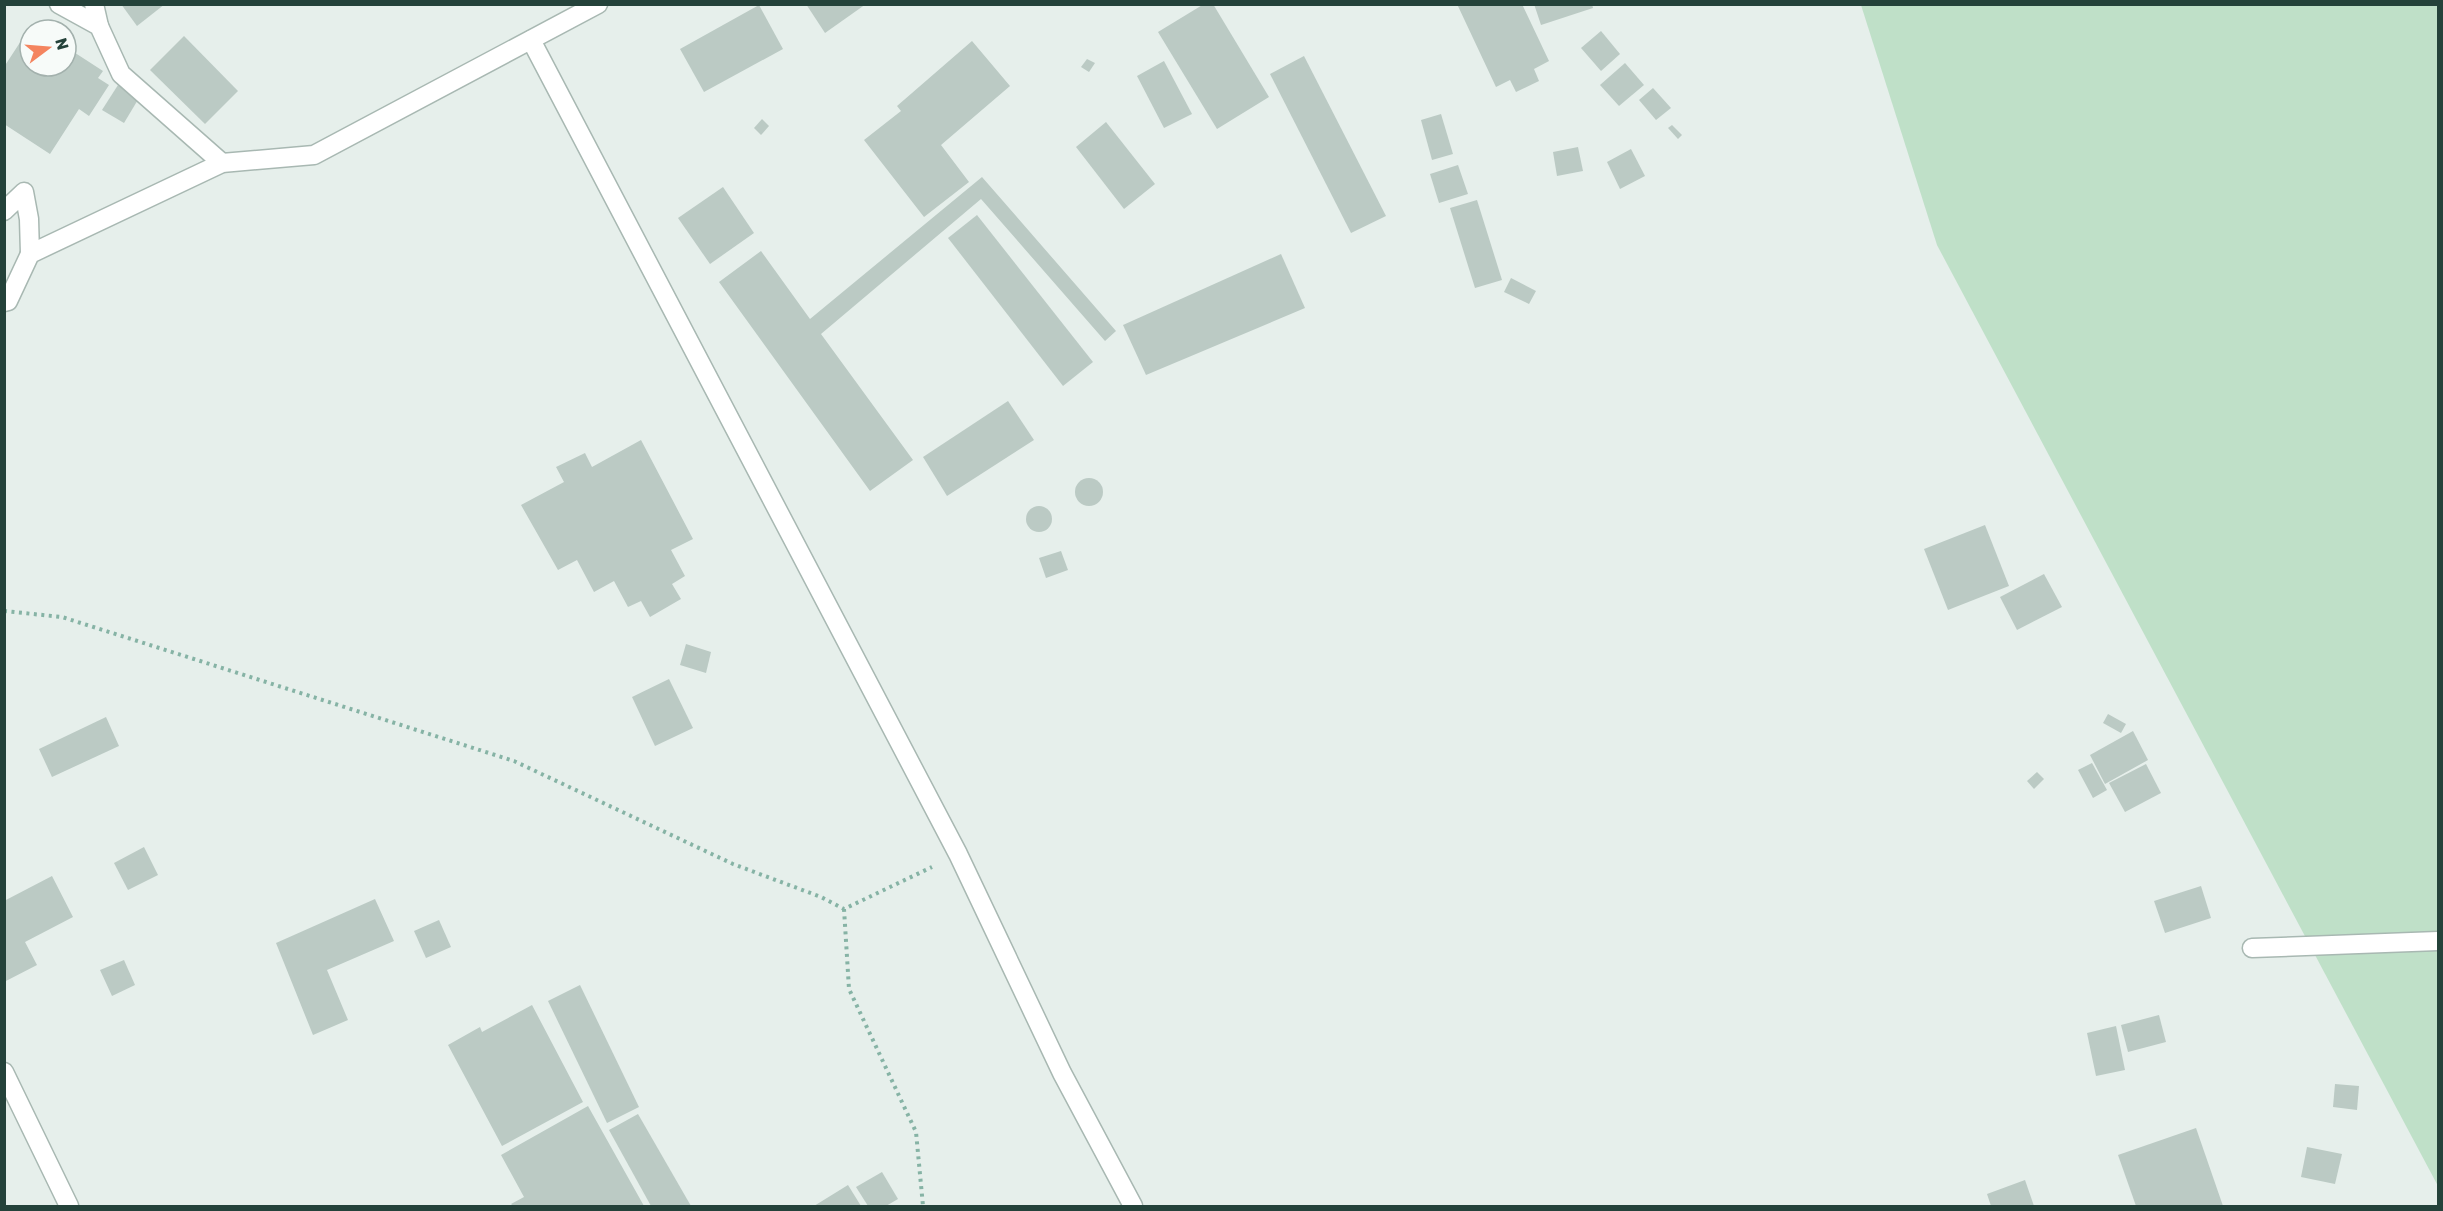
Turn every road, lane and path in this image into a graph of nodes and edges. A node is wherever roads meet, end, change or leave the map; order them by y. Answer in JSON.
{"nodes":[{"id":1,"x":59,"y":4,"type":"edge"},
{"id":2,"x":94,"y":4,"type":"edge"},
{"id":3,"x":598,"y":4,"type":"edge"},
{"id":4,"x":99,"y":26,"type":"junction"},
{"id":5,"x":531,"y":40,"type":"junction"},
{"id":6,"x":222,"y":162,"type":"junction"},
{"id":7,"x":4,"y":211,"type":"edge"},
{"id":8,"x":30,"y":254,"type":"junction"},
{"id":9,"x":4,"y":302,"type":"edge"},
{"id":10,"x":4,"y":611,"type":"edge"},
{"id":11,"x":958,"y":854,"type":"junction"},
{"id":12,"x":844,"y":909,"type":"junction"},
{"id":13,"x":2439,"y":941,"type":"edge"},
{"id":14,"x":2252,"y":948,"type":"dead end"},
{"id":15,"x":4,"y":1072,"type":"edge"},
{"id":16,"x":69,"y":1206,"type":"edge"},
{"id":17,"x":923,"y":1206,"type":"edge"},
{"id":18,"x":1133,"y":1206,"type":"edge"}],
"edges":[{"from":1,"to":4,"type":"street"},
{"from":2,"to":4,"type":"street"},
{"from":3,"to":5,"type":"street"},
{"from":4,"to":6,"type":"street"},
{"from":5,"to":6,"type":"street"},
{"from":5,"to":11,"type":"street"},
{"from":6,"to":8,"type":"street"},
{"from":7,"to":8,"type":"street"},
{"from":8,"to":9,"type":"street"},
{"from":10,"to":12,"type":"path"},
{"from":11,"to":12,"type":"path"},
{"from":11,"to":18,"type":"street"},
{"from":12,"to":17,"type":"path"},
{"from":13,"to":14,"type":"street"},
{"from":15,"to":16,"type":"street"}]}
